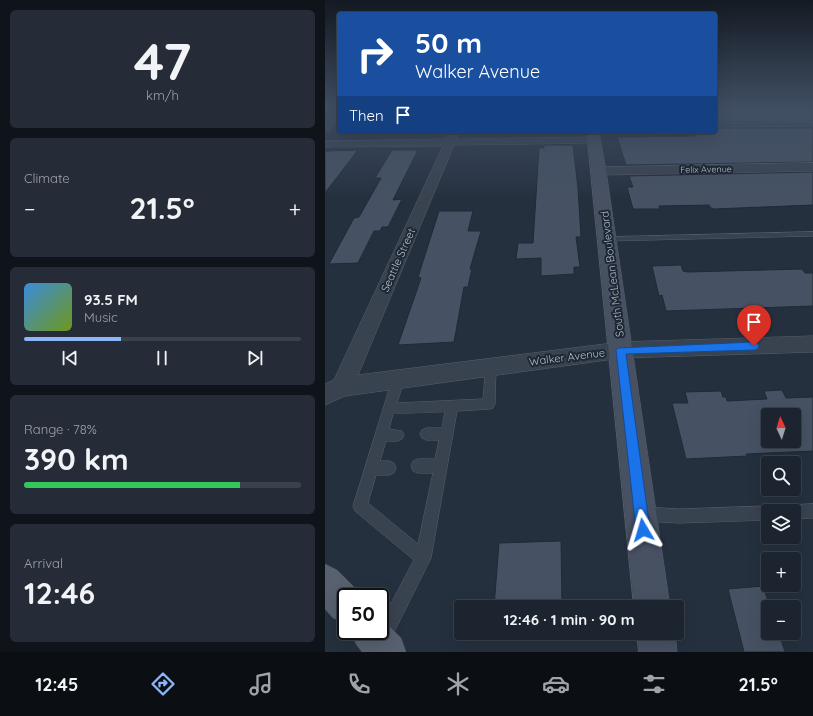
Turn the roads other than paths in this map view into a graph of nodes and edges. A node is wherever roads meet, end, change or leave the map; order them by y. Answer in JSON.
{"nodes":[{"id":1,"x":413,"y":138,"type":"edge"},
{"id":2,"x":451,"y":138,"type":"edge"},
{"id":3,"x":594,"y":138,"type":"edge"},
{"id":4,"x":325,"y":144,"type":"edge"},
{"id":5,"x":813,"y":167,"type":"edge"},
{"id":6,"x":599,"y":170,"type":"junction"},
{"id":7,"x":813,"y":234,"type":"edge"},
{"id":8,"x":607,"y":239,"type":"junction"},
{"id":9,"x":813,"y":344,"type":"edge"},
{"id":10,"x":621,"y":350,"type":"junction"},
{"id":11,"x":491,"y":366,"type":"junction"},
{"id":12,"x":397,"y":380,"type":"junction"},
{"id":13,"x":334,"y":391,"type":"edge"},
{"id":14,"x":452,"y":406,"type":"junction"},
{"id":15,"x":389,"y":409,"type":"junction"},
{"id":16,"x":426,"y":434,"type":"dead end"},
{"id":17,"x":446,"y":434,"type":"junction"},
{"id":18,"x":381,"y":435,"type":"junction"},
{"id":19,"x":398,"y":435,"type":"dead end"},
{"id":20,"x":418,"y":466,"type":"dead end"},
{"id":21,"x":441,"y":466,"type":"junction"},
{"id":22,"x":371,"y":468,"type":"junction"},
{"id":23,"x":389,"y":468,"type":"dead end"},
{"id":24,"x":813,"y":511,"type":"edge"},
{"id":25,"x":801,"y":512,"type":"edge"},
{"id":26,"x":761,"y":513,"type":"edge"},
{"id":27,"x":641,"y":514,"type":"junction"},
{"id":28,"x":423,"y":558,"type":"junction"},
{"id":29,"x":325,"y":582,"type":"edge"},
{"id":30,"x":337,"y":595,"type":"edge"},
{"id":31,"x":651,"y":600,"type":"edge"},
{"id":32,"x":657,"y":640,"type":"edge"},
{"id":33,"x":378,"y":642,"type":"edge"},
{"id":34,"x":658,"y":652,"type":"edge"}],
"edges":[{"from":1,"to":4,"type":"street"},
{"from":2,"to":13,"type":"street","name":"Seattle Street"},
{"from":3,"to":6,"type":"main road","name":"South McLean Boulevard"},
{"from":5,"to":6,"type":"street","name":"Felix Avenue"},
{"from":6,"to":8,"type":"main road","name":"South McLean Boulevard"},
{"from":7,"to":8,"type":"lane"},
{"from":8,"to":10,"type":"main road","name":"South McLean Boulevard"},
{"from":9,"to":10,"type":"street","name":"Walker Avenue"},
{"from":10,"to":11,"type":"street","name":"Walker Avenue"},
{"from":10,"to":27,"type":"main road","name":"South McLean Boulevard"},
{"from":11,"to":12,"type":"street","name":"Walker Avenue"},
{"from":11,"to":14,"type":"lane"},
{"from":12,"to":13,"type":"street","name":"Walker Avenue"},
{"from":12,"to":15,"type":"lane"},
{"from":14,"to":15,"type":"lane"},
{"from":14,"to":17,"type":"lane"},
{"from":15,"to":18,"type":"lane"},
{"from":16,"to":17,"type":"lane"},
{"from":17,"to":21,"type":"lane"},
{"from":18,"to":19,"type":"lane"},
{"from":18,"to":22,"type":"lane"},
{"from":20,"to":21,"type":"lane"},
{"from":21,"to":28,"type":"lane"},
{"from":22,"to":23,"type":"lane"},
{"from":22,"to":28,"type":"lane"},
{"from":24,"to":25,"type":"lane"},
{"from":26,"to":27,"type":"lane"},
{"from":27,"to":31,"type":"main road","name":"South McLean Boulevard"},
{"from":28,"to":33,"type":"lane"},
{"from":29,"to":30,"type":"main road"},
{"from":32,"to":34,"type":"main road"}]}
